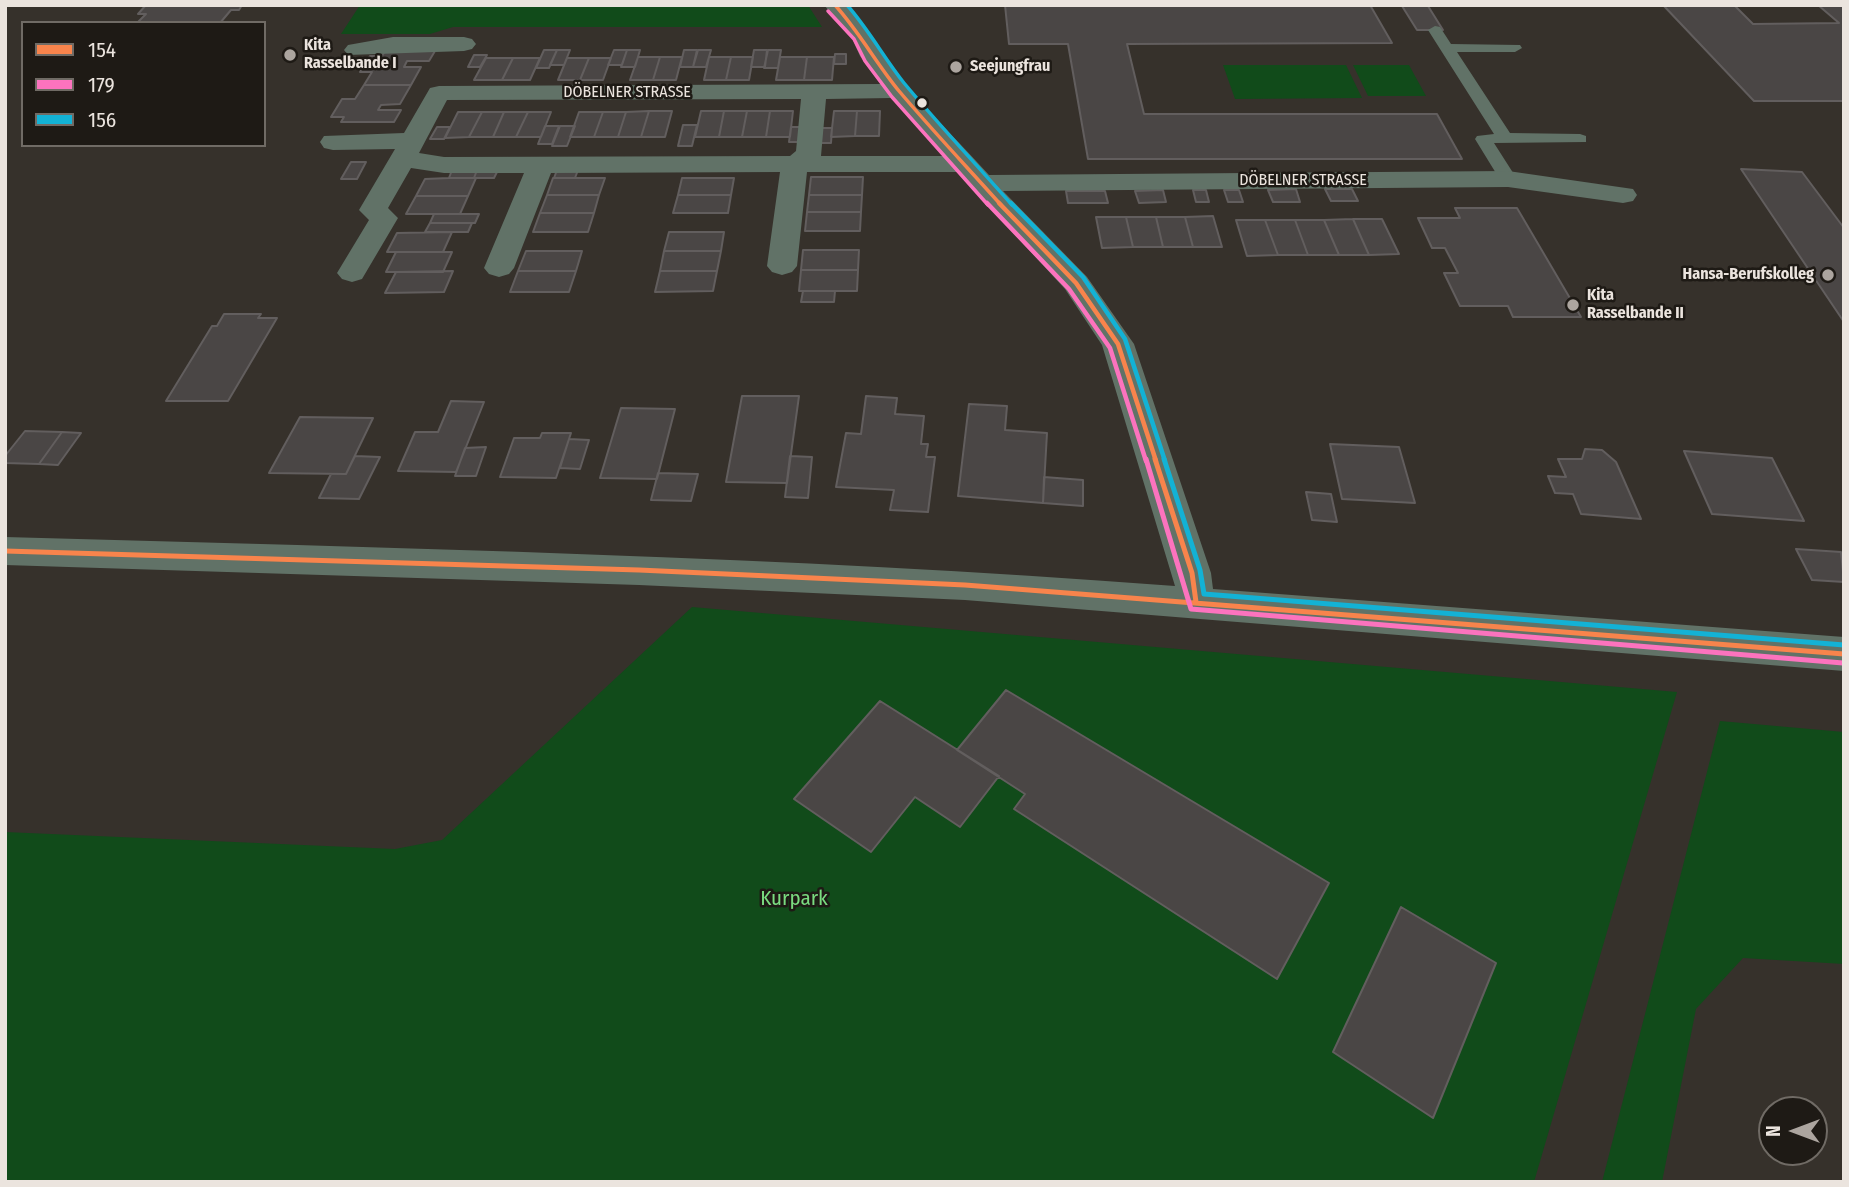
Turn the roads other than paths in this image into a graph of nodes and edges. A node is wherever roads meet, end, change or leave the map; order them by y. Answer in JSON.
{"nodes":[{"id":1,"x":835,"y":5,"type":"edge"},
{"id":2,"x":1435,"y":30,"type":"dead end"},
{"id":3,"x":1449,"y":48,"type":"junction"},
{"id":4,"x":1515,"y":48,"type":"dead end"},
{"id":5,"x":356,"y":50,"type":"dead end"},
{"id":6,"x":899,"y":91,"type":"junction"},
{"id":7,"x":439,"y":93,"type":"junction"},
{"id":8,"x":814,"y":93,"type":"junction"},
{"id":9,"x":1505,"y":138,"type":"junction"},
{"id":10,"x":1580,"y":139,"type":"dead end"},
{"id":11,"x":332,"y":142,"type":"dead end"},
{"id":12,"x":408,"y":150,"type":"junction"},
{"id":13,"x":541,"y":165,"type":"junction"},
{"id":14,"x":794,"y":166,"type":"junction"},
{"id":15,"x":973,"y":174,"type":"junction"},
{"id":16,"x":1508,"y":180,"type":"junction"},
{"id":17,"x":1623,"y":195,"type":"dead end"},
{"id":18,"x":782,"y":267,"type":"dead end"},
{"id":19,"x":499,"y":268,"type":"dead end"},
{"id":20,"x":352,"y":273,"type":"dead end"},
{"id":21,"x":5,"y":551,"type":"edge"},
{"id":22,"x":1196,"y":602,"type":"junction"},
{"id":23,"x":1844,"y":654,"type":"edge"}],
"edges":[{"from":1,"to":6,"type":"street"},
{"from":2,"to":3,"type":"lane"},
{"from":3,"to":4,"type":"lane"},
{"from":3,"to":9,"type":"lane"},
{"from":5,"to":7,"type":"street"},
{"from":6,"to":8,"type":"street","name":"DÖBELNER STRASSE"},
{"from":6,"to":15,"type":"street"},
{"from":7,"to":8,"type":"street","name":"DÖBELNER STRASSE"},
{"from":7,"to":12,"type":"street"},
{"from":8,"to":14,"type":"street"},
{"from":9,"to":10,"type":"lane"},
{"from":9,"to":16,"type":"lane"},
{"from":11,"to":12,"type":"street","name":"DÖBELNER STRASSE"},
{"from":12,"to":13,"type":"street","name":"DÖBELNER STRASSE"},
{"from":12,"to":20,"type":"street"},
{"from":13,"to":14,"type":"street","name":"DÖBELNER STRASSE"},
{"from":13,"to":19,"type":"street"},
{"from":14,"to":15,"type":"street","name":"DÖBELNER STRASSE"},
{"from":14,"to":18,"type":"street"},
{"from":15,"to":16,"type":"street","name":"DÖBELNER STRASSE"},
{"from":15,"to":22,"type":"street"},
{"from":16,"to":17,"type":"street","name":"DÖBELNER STRASSE"},
{"from":21,"to":22,"type":"street"},
{"from":22,"to":23,"type":"street"}]}
